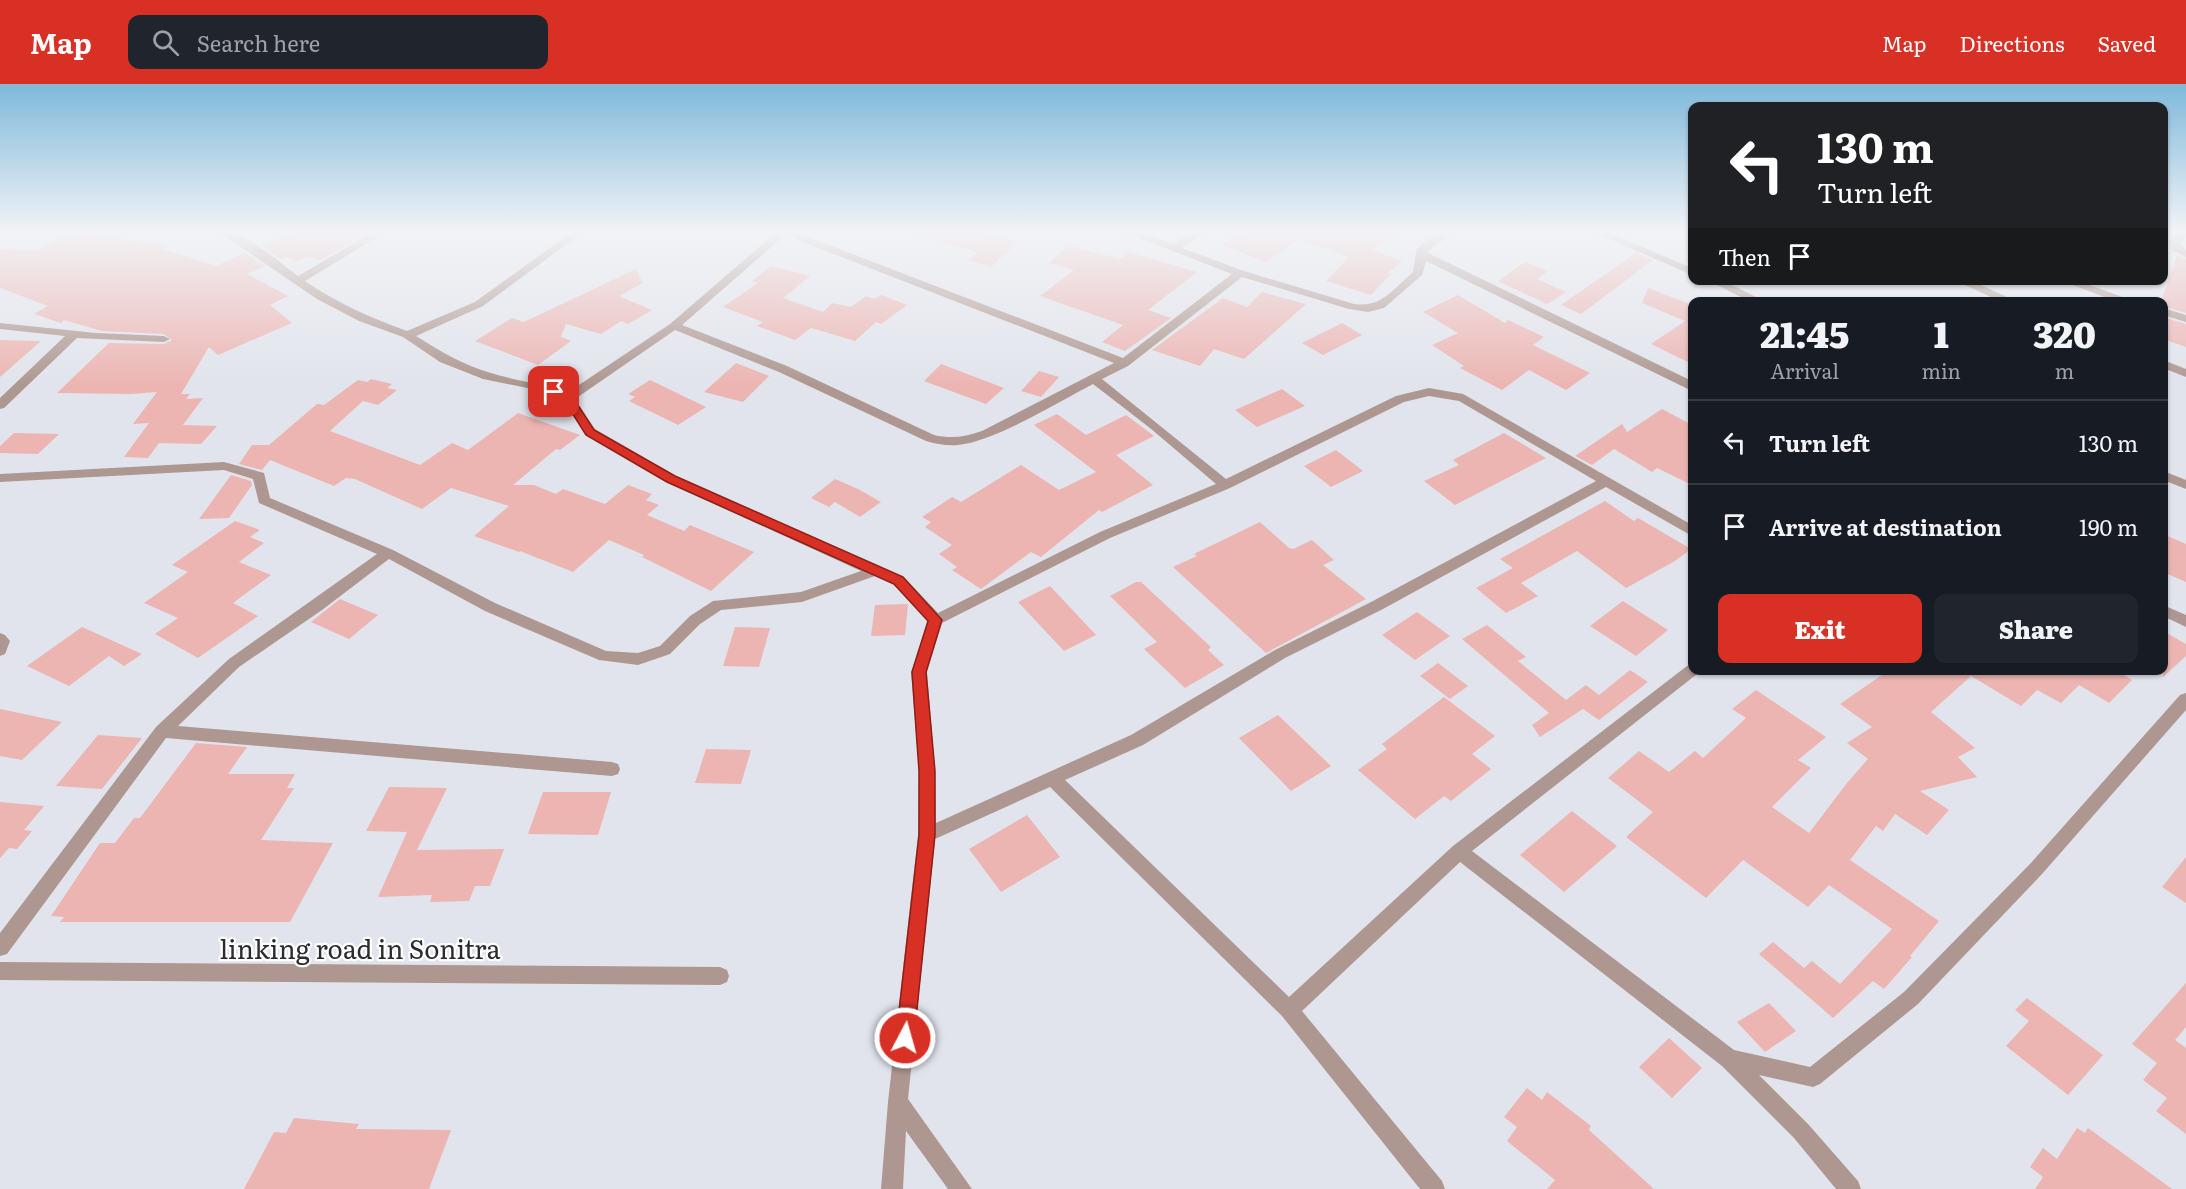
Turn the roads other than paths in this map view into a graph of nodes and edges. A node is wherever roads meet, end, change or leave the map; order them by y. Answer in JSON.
{"nodes":[{"id":1,"x":298,"y":282,"type":"edge"},
{"id":2,"x":510,"y":282,"type":"edge"},
{"id":3,"x":725,"y":282,"type":"edge"},
{"id":4,"x":916,"y":282,"type":"edge"},
{"id":5,"x":1229,"y":282,"type":"edge"},
{"id":6,"x":1268,"y":282,"type":"edge"},
{"id":7,"x":1408,"y":282,"type":"edge"},
{"id":8,"x":1478,"y":282,"type":"edge"},
{"id":9,"x":1723,"y":285,"type":"edge"},
{"id":10,"x":1978,"y":285,"type":"edge"},
{"id":11,"x":2079,"y":285,"type":"edge"},
{"id":12,"x":1750,"y":297,"type":"edge"},
{"id":13,"x":2006,"y":297,"type":"edge"},
{"id":14,"x":2116,"y":297,"type":"edge"},
{"id":15,"x":2168,"y":314,"type":"edge"},
{"id":16,"x":2186,"y":319,"type":"edge"},
{"id":17,"x":0,"y":326,"type":"edge"},
{"id":18,"x":674,"y":326,"type":"junction"},
{"id":19,"x":74,"y":334,"type":"junction"},
{"id":20,"x":407,"y":335,"type":"junction"},
{"id":21,"x":164,"y":339,"type":"dead end"},
{"id":22,"x":1124,"y":363,"type":"junction"},
{"id":23,"x":2168,"y":366,"type":"edge"},
{"id":24,"x":2186,"y":373,"type":"edge"},
{"id":25,"x":1093,"y":378,"type":"junction"},
{"id":26,"x":1688,"y":384,"type":"edge"},
{"id":27,"x":568,"y":398,"type":"junction"},
{"id":28,"x":0,"y":405,"type":"edge"},
{"id":29,"x":2168,"y":476,"type":"edge"},
{"id":30,"x":0,"y":478,"type":"edge"},
{"id":31,"x":1605,"y":482,"type":"junction"},
{"id":32,"x":2186,"y":484,"type":"edge"},
{"id":33,"x":1225,"y":485,"type":"junction"},
{"id":34,"x":1688,"y":529,"type":"edge"},
{"id":35,"x":388,"y":553,"type":"junction"},
{"id":36,"x":875,"y":572,"type":"junction"},
{"id":37,"x":2168,"y":613,"type":"edge"},
{"id":38,"x":936,"y":620,"type":"junction"},
{"id":39,"x":2186,"y":622,"type":"edge"},
{"id":40,"x":0,"y":639,"type":"edge"},
{"id":41,"x":0,"y":650,"type":"edge"},
{"id":42,"x":1688,"y":673,"type":"edge"},
{"id":43,"x":2186,"y":699,"type":"edge"},
{"id":44,"x":162,"y":731,"type":"junction"},
{"id":45,"x":612,"y":769,"type":"dead end"},
{"id":46,"x":1053,"y":778,"type":"junction"},
{"id":47,"x":927,"y":835,"type":"junction"},
{"id":48,"x":1459,"y":851,"type":"junction"},
{"id":49,"x":0,"y":948,"type":"edge"},
{"id":50,"x":0,"y":971,"type":"edge"},
{"id":51,"x":720,"y":976,"type":"dead end"},
{"id":52,"x":1289,"y":1010,"type":"junction"},
{"id":53,"x":1729,"y":1059,"type":"junction"},
{"id":54,"x":898,"y":1102,"type":"junction"},
{"id":55,"x":892,"y":1189,"type":"edge"},
{"id":56,"x":962,"y":1189,"type":"edge"},
{"id":57,"x":1434,"y":1189,"type":"edge"},
{"id":58,"x":1850,"y":1189,"type":"edge"}],
"edges":[{"from":1,"to":20,"type":"street"},
{"from":2,"to":20,"type":"street"},
{"from":3,"to":18,"type":"street"},
{"from":4,"to":22,"type":"street"},
{"from":5,"to":22,"type":"street"},
{"from":6,"to":7,"type":"street"},
{"from":8,"to":26,"type":"street"},
{"from":9,"to":12,"type":"street"},
{"from":10,"to":13,"type":"street"},
{"from":11,"to":14,"type":"street"},
{"from":15,"to":16,"type":"street"},
{"from":17,"to":19,"type":"street"},
{"from":18,"to":25,"type":"street"},
{"from":18,"to":27,"type":"street"},
{"from":19,"to":21,"type":"street"},
{"from":19,"to":28,"type":"street"},
{"from":20,"to":27,"type":"street"},
{"from":22,"to":25,"type":"street"},
{"from":23,"to":24,"type":"street"},
{"from":25,"to":33,"type":"street"},
{"from":27,"to":36,"type":"street"},
{"from":29,"to":32,"type":"street"},
{"from":30,"to":35,"type":"street"},
{"from":31,"to":33,"type":"street"},
{"from":31,"to":34,"type":"street"},
{"from":31,"to":46,"type":"street"},
{"from":33,"to":38,"type":"street"},
{"from":35,"to":36,"type":"street"},
{"from":35,"to":44,"type":"street"},
{"from":36,"to":38,"type":"street"},
{"from":37,"to":39,"type":"street"},
{"from":38,"to":47,"type":"street"},
{"from":40,"to":41,"type":"street"},
{"from":42,"to":48,"type":"street"},
{"from":43,"to":53,"type":"street"},
{"from":44,"to":45,"type":"street"},
{"from":44,"to":49,"type":"street"},
{"from":46,"to":47,"type":"street"},
{"from":46,"to":52,"type":"street"},
{"from":47,"to":54,"type":"street"},
{"from":48,"to":52,"type":"street"},
{"from":48,"to":53,"type":"street"},
{"from":50,"to":51,"type":"street","name":"linking road in Sonitra"},
{"from":52,"to":57,"type":"street"},
{"from":53,"to":58,"type":"street"},
{"from":54,"to":55,"type":"street"},
{"from":54,"to":56,"type":"street"}]}
